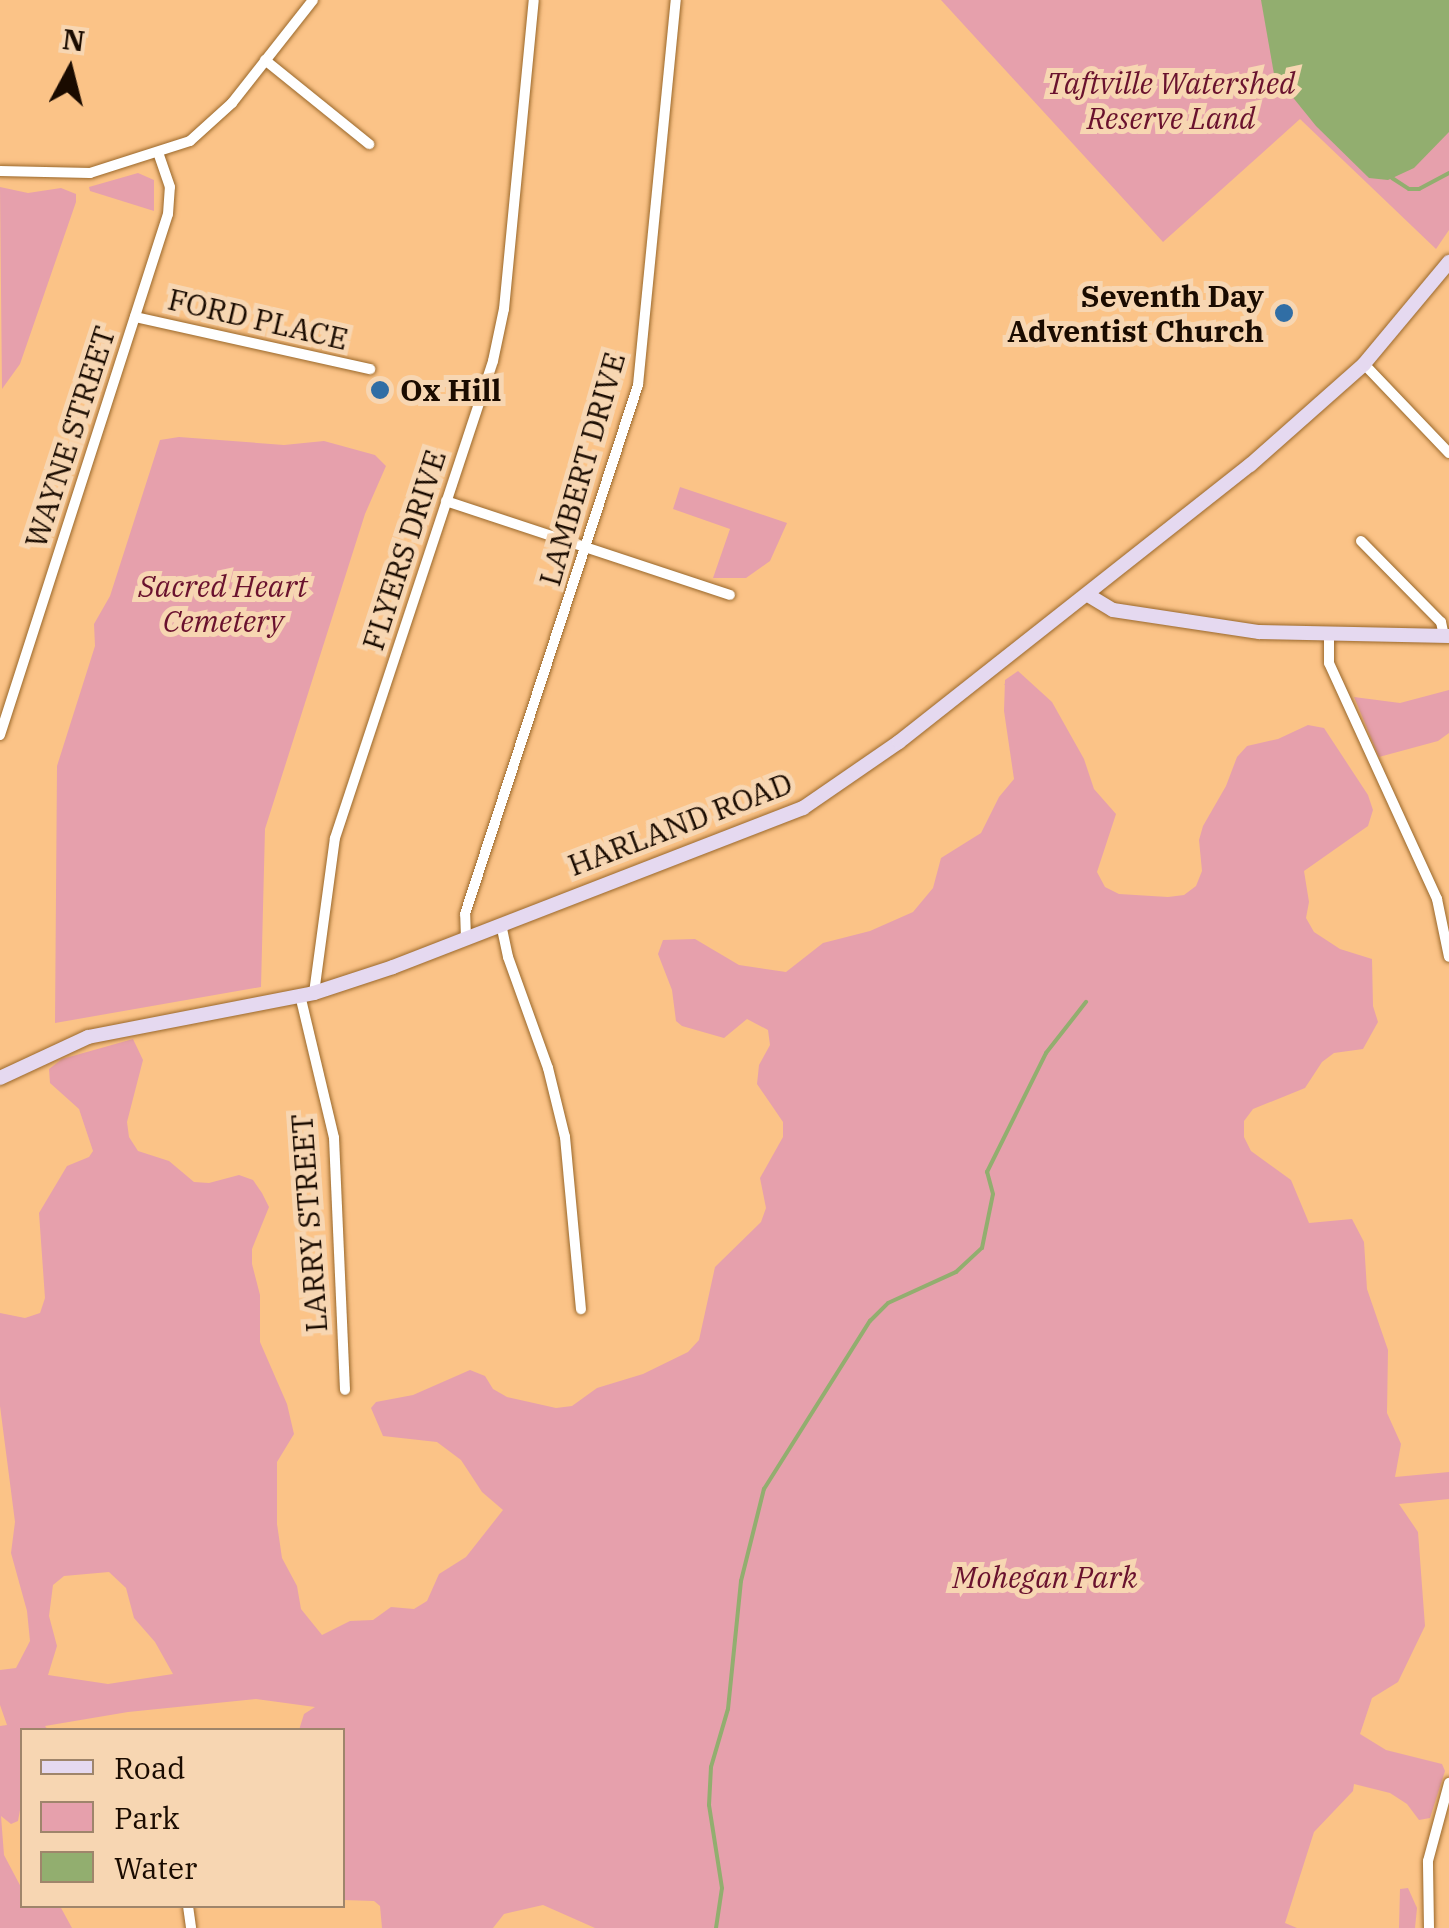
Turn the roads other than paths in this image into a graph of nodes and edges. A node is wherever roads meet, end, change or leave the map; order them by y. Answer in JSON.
{"nodes":[{"id":1,"x":312,"y":0,"type":"edge"},
{"id":2,"x":534,"y":0,"type":"edge"},
{"id":3,"x":676,"y":0,"type":"edge"},
{"id":4,"x":265,"y":60,"type":"junction"},
{"id":5,"x":368,"y":144,"type":"dead end"},
{"id":6,"x":158,"y":152,"type":"junction"},
{"id":7,"x":0,"y":171,"type":"edge"},
{"id":8,"x":1448,"y":267,"type":"edge"},
{"id":9,"x":135,"y":316,"type":"junction"},
{"id":10,"x":1364,"y":364,"type":"junction"},
{"id":11,"x":370,"y":369,"type":"dead end"},
{"id":12,"x":1449,"y":454,"type":"edge"},
{"id":13,"x":446,"y":501,"type":"junction"},
{"id":14,"x":1361,"y":541,"type":"dead end"},
{"id":15,"x":587,"y":548,"type":"junction"},
{"id":16,"x":730,"y":595,"type":"dead end"},
{"id":17,"x":1088,"y":595,"type":"junction"},
{"id":18,"x":1330,"y":636,"type":"junction"},
{"id":19,"x":1446,"y":636,"type":"edge"},
{"id":20,"x":0,"y":735,"type":"edge"},
{"id":21,"x":501,"y":924,"type":"junction"},
{"id":22,"x":466,"y":938,"type":"junction"},
{"id":23,"x":1449,"y":956,"type":"edge"},
{"id":24,"x":307,"y":994,"type":"junction"},
{"id":25,"x":0,"y":1078,"type":"edge"},
{"id":26,"x":581,"y":1309,"type":"dead end"},
{"id":27,"x":345,"y":1390,"type":"dead end"},
{"id":28,"x":1449,"y":1783,"type":"edge"},
{"id":29,"x":1429,"y":1928,"type":"edge"}],
"edges":[{"from":1,"to":4,"type":"street"},
{"from":2,"to":13,"type":"street","name":"FLYERS DRIVE"},
{"from":3,"to":15,"type":"street","name":"LAMBERT DRIVE"},
{"from":4,"to":5,"type":"street"},
{"from":4,"to":6,"type":"street"},
{"from":6,"to":7,"type":"street"},
{"from":6,"to":9,"type":"street","name":"WAYNE STREET"},
{"from":8,"to":10,"type":"main road","name":"HARLAND ROAD"},
{"from":9,"to":11,"type":"street","name":"FORD PLACE"},
{"from":9,"to":20,"type":"street","name":"WAYNE STREET"},
{"from":10,"to":12,"type":"street"},
{"from":10,"to":17,"type":"main road","name":"HARLAND ROAD"},
{"from":13,"to":15,"type":"street"},
{"from":13,"to":24,"type":"street","name":"FLYERS DRIVE"},
{"from":14,"to":19,"type":"street"},
{"from":15,"to":16,"type":"street"},
{"from":15,"to":22,"type":"street","name":"LAMBERT DRIVE"},
{"from":17,"to":18,"type":"main road"},
{"from":17,"to":21,"type":"main road","name":"HARLAND ROAD"},
{"from":18,"to":19,"type":"main road"},
{"from":18,"to":23,"type":"street"},
{"from":21,"to":22,"type":"main road","name":"HARLAND ROAD"},
{"from":21,"to":26,"type":"street"},
{"from":22,"to":24,"type":"main road","name":"HARLAND ROAD"},
{"from":24,"to":25,"type":"main road","name":"HARLAND ROAD"},
{"from":24,"to":27,"type":"street","name":"LARRY STREET"},
{"from":28,"to":29,"type":"street"}]}
